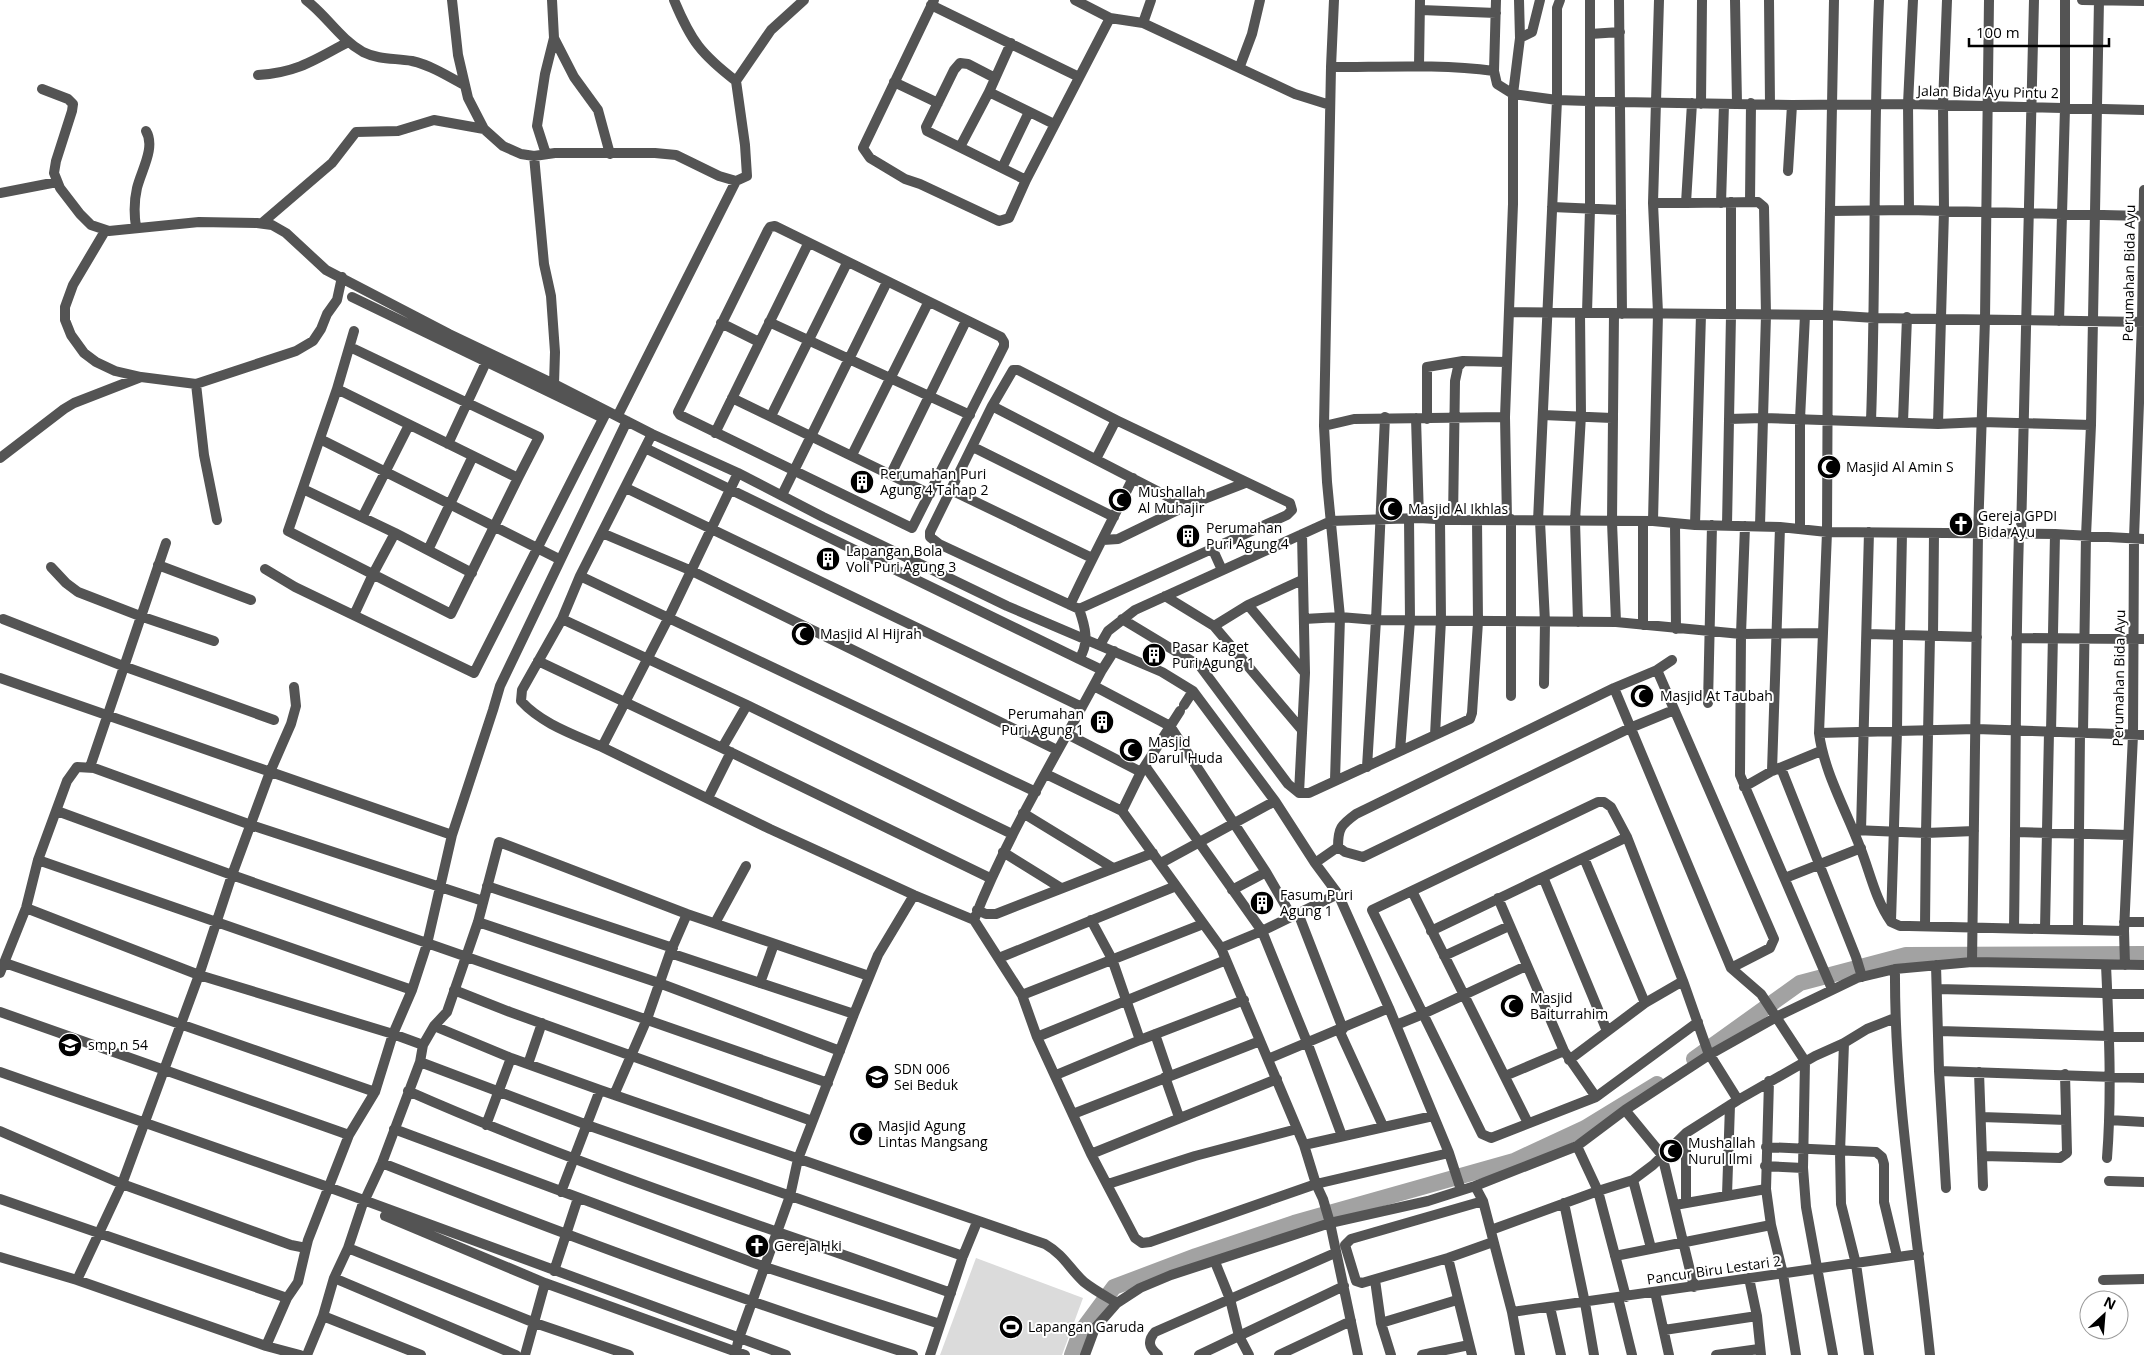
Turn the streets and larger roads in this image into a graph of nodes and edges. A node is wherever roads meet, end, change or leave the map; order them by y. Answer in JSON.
{"nodes":[{"id":1,"x":306,"y":0,"type":"edge"},
{"id":2,"x":452,"y":0,"type":"edge"},
{"id":3,"x":552,"y":0,"type":"edge"},
{"id":4,"x":674,"y":0,"type":"edge"},
{"id":5,"x":804,"y":0,"type":"edge"},
{"id":6,"x":1075,"y":0,"type":"edge"},
{"id":7,"x":1151,"y":0,"type":"edge"},
{"id":8,"x":1334,"y":0,"type":"edge"},
{"id":9,"x":1496,"y":0,"type":"edge"},
{"id":10,"x":1519,"y":0,"type":"edge"},
{"id":11,"x":1540,"y":0,"type":"edge"},
{"id":12,"x":1560,"y":0,"type":"edge"},
{"id":13,"x":1590,"y":0,"type":"edge"},
{"id":14,"x":1619,"y":0,"type":"edge"},
{"id":15,"x":1659,"y":0,"type":"edge"},
{"id":16,"x":1702,"y":0,"type":"edge"},
{"id":17,"x":1735,"y":0,"type":"edge"},
{"id":18,"x":1769,"y":0,"type":"edge"},
{"id":19,"x":1834,"y":0,"type":"edge"},
{"id":20,"x":1879,"y":0,"type":"edge"},
{"id":21,"x":1913,"y":0,"type":"edge"},
{"id":22,"x":1947,"y":0,"type":"edge"},
{"id":23,"x":1989,"y":0,"type":"edge"},
{"id":24,"x":2034,"y":0,"type":"edge"},
{"id":25,"x":2065,"y":0,"type":"edge"},
{"id":26,"x":2082,"y":0,"type":"edge"},
{"id":27,"x":2099,"y":0,"type":"edge"},
{"id":28,"x":1257,"y":1,"type":"edge"},
{"id":29,"x":2144,"y":1,"type":"edge"},
{"id":30,"x":933,"y":3,"type":"edge"},
{"id":31,"x":1091,"y":4,"type":"edge"},
{"id":32,"x":1420,"y":5,"type":"edge"},
{"id":33,"x":1496,"y":13,"type":"junction"},
{"id":34,"x":1110,"y":18,"type":"junction"},
{"id":35,"x":1143,"y":23,"type":"junction"},
{"id":36,"x":1620,"y":32,"type":"junction"},
{"id":37,"x":1590,"y":34,"type":"junction"},
{"id":38,"x":554,"y":38,"type":"junction"},
{"id":39,"x":1520,"y":38,"type":"junction"},
{"id":40,"x":348,"y":42,"type":"junction"},
{"id":41,"x":1011,"y":43,"type":"junction"},
{"id":42,"x":1240,"y":66,"type":"junction"},
{"id":43,"x":1419,"y":66,"type":"junction"},
{"id":44,"x":1331,"y":67,"type":"junction"},
{"id":45,"x":1494,"y":71,"type":"junction"},
{"id":46,"x":258,"y":76,"type":"dead end"},
{"id":47,"x":1079,"y":77,"type":"junction"},
{"id":48,"x":996,"y":78,"type":"junction"},
{"id":49,"x":736,"y":81,"type":"junction"},
{"id":50,"x":894,"y":82,"type":"junction"},
{"id":51,"x":464,"y":85,"type":"junction"},
{"id":52,"x":42,"y":89,"type":"dead end"},
{"id":53,"x":989,"y":92,"type":"junction"},
{"id":54,"x":1513,"y":94,"type":"junction"},
{"id":55,"x":1556,"y":100,"type":"junction"},
{"id":56,"x":1589,"y":101,"type":"junction"},
{"id":57,"x":1620,"y":102,"type":"junction"},
{"id":58,"x":938,"y":103,"type":"junction"},
{"id":59,"x":1655,"y":103,"type":"junction"},
{"id":60,"x":1737,"y":103,"type":"junction"},
{"id":61,"x":1751,"y":103,"type":"junction"},
{"id":62,"x":1696,"y":104,"type":"junction"},
{"id":63,"x":1724,"y":104,"type":"junction"},
{"id":64,"x":1770,"y":104,"type":"junction"},
{"id":65,"x":1875,"y":104,"type":"junction"},
{"id":66,"x":1908,"y":104,"type":"junction"},
{"id":67,"x":1330,"y":105,"type":"junction"},
{"id":68,"x":1792,"y":105,"type":"junction"},
{"id":69,"x":1831,"y":105,"type":"junction"},
{"id":70,"x":1943,"y":105,"type":"junction"},
{"id":71,"x":1988,"y":106,"type":"junction"},
{"id":72,"x":2031,"y":107,"type":"junction"},
{"id":73,"x":2065,"y":108,"type":"junction"},
{"id":74,"x":2097,"y":109,"type":"junction"},
{"id":75,"x":2144,"y":110,"type":"edge"},
{"id":76,"x":1029,"y":112,"type":"junction"},
{"id":77,"x":1054,"y":124,"type":"junction"},
{"id":78,"x":484,"y":129,"type":"junction"},
{"id":79,"x":146,"y":131,"type":"dead end"},
{"id":80,"x":960,"y":147,"type":"junction"},
{"id":81,"x":546,"y":154,"type":"junction"},
{"id":82,"x":610,"y":154,"type":"junction"},
{"id":83,"x":534,"y":156,"type":"junction"},
{"id":84,"x":1002,"y":168,"type":"junction"},
{"id":85,"x":1788,"y":171,"type":"dead end"},
{"id":86,"x":1026,"y":180,"type":"junction"},
{"id":87,"x":736,"y":181,"type":"junction"},
{"id":88,"x":57,"y":182,"type":"junction"},
{"id":89,"x":2144,"y":190,"type":"edge"},
{"id":90,"x":0,"y":193,"type":"edge"},
{"id":91,"x":1726,"y":202,"type":"junction"},
{"id":92,"x":1750,"y":202,"type":"junction"},
{"id":93,"x":1653,"y":203,"type":"junction"},
{"id":94,"x":1686,"y":203,"type":"junction"},
{"id":95,"x":1552,"y":207,"type":"junction"},
{"id":96,"x":1590,"y":209,"type":"junction"},
{"id":97,"x":1621,"y":210,"type":"junction"},
{"id":98,"x":1875,"y":210,"type":"junction"},
{"id":99,"x":1909,"y":210,"type":"junction"},
{"id":100,"x":1944,"y":210,"type":"junction"},
{"id":101,"x":1830,"y":211,"type":"junction"},
{"id":102,"x":1986,"y":211,"type":"junction"},
{"id":103,"x":2028,"y":213,"type":"junction"},
{"id":104,"x":2062,"y":214,"type":"junction"},
{"id":105,"x":2096,"y":215,"type":"junction"},
{"id":106,"x":2144,"y":216,"type":"edge"},
{"id":107,"x":262,"y":223,"type":"junction"},
{"id":108,"x":136,"y":227,"type":"junction"},
{"id":109,"x":105,"y":230,"type":"junction"},
{"id":110,"x":808,"y":244,"type":"junction"},
{"id":111,"x":847,"y":263,"type":"junction"},
{"id":112,"x":342,"y":277,"type":"junction"},
{"id":113,"x":888,"y":282,"type":"junction"},
{"id":114,"x":352,"y":297,"type":"dead end"},
{"id":115,"x":928,"y":303,"type":"junction"},
{"id":116,"x":1548,"y":311,"type":"junction"},
{"id":117,"x":1509,"y":312,"type":"junction"},
{"id":118,"x":1584,"y":313,"type":"junction"},
{"id":119,"x":1618,"y":313,"type":"junction"},
{"id":120,"x":1658,"y":313,"type":"junction"},
{"id":121,"x":1701,"y":314,"type":"junction"},
{"id":122,"x":1731,"y":315,"type":"junction"},
{"id":123,"x":1766,"y":315,"type":"junction"},
{"id":124,"x":1805,"y":315,"type":"junction"},
{"id":125,"x":1828,"y":315,"type":"junction"},
{"id":126,"x":1907,"y":317,"type":"junction"},
{"id":127,"x":1874,"y":318,"type":"junction"},
{"id":128,"x":1941,"y":318,"type":"junction"},
{"id":129,"x":1985,"y":320,"type":"junction"},
{"id":130,"x":2026,"y":320,"type":"junction"},
{"id":131,"x":966,"y":321,"type":"junction"},
{"id":132,"x":2059,"y":321,"type":"junction"},
{"id":133,"x":2092,"y":321,"type":"junction"},
{"id":134,"x":769,"y":322,"type":"junction"},
{"id":135,"x":2143,"y":322,"type":"edge"},
{"id":136,"x":721,"y":324,"type":"junction"},
{"id":137,"x":354,"y":331,"type":"dead end"},
{"id":138,"x":808,"y":341,"type":"junction"},
{"id":139,"x":759,"y":342,"type":"junction"},
{"id":140,"x":350,"y":347,"type":"junction"},
{"id":141,"x":488,"y":358,"type":"junction"},
{"id":142,"x":849,"y":359,"type":"junction"},
{"id":143,"x":1463,"y":361,"type":"junction"},
{"id":144,"x":1506,"y":362,"type":"junction"},
{"id":145,"x":141,"y":377,"type":"junction"},
{"id":146,"x":890,"y":377,"type":"junction"},
{"id":147,"x":196,"y":384,"type":"junction"},
{"id":148,"x":554,"y":384,"type":"junction"},
{"id":149,"x":337,"y":389,"type":"junction"},
{"id":150,"x":930,"y":397,"type":"junction"},
{"id":151,"x":732,"y":398,"type":"junction"},
{"id":152,"x":467,"y":402,"type":"junction"},
{"id":153,"x":992,"y":406,"type":"junction"},
{"id":154,"x":605,"y":414,"type":"junction"},
{"id":155,"x":1543,"y":414,"type":"junction"},
{"id":156,"x":970,"y":415,"type":"junction"},
{"id":157,"x":1581,"y":415,"type":"junction"},
{"id":158,"x":771,"y":416,"type":"junction"},
{"id":159,"x":1505,"y":417,"type":"junction"},
{"id":160,"x":622,"y":418,"type":"junction"},
{"id":161,"x":1385,"y":418,"type":"junction"},
{"id":162,"x":1416,"y":418,"type":"junction"},
{"id":163,"x":1427,"y":418,"type":"junction"},
{"id":164,"x":1612,"y":418,"type":"junction"},
{"id":165,"x":1763,"y":418,"type":"junction"},
{"id":166,"x":1454,"y":419,"type":"junction"},
{"id":167,"x":1729,"y":419,"type":"junction"},
{"id":168,"x":1800,"y":419,"type":"junction"},
{"id":169,"x":1116,"y":420,"type":"junction"},
{"id":170,"x":1828,"y":421,"type":"junction"},
{"id":171,"x":1871,"y":422,"type":"junction"},
{"id":172,"x":1903,"y":422,"type":"junction"},
{"id":173,"x":1982,"y":422,"type":"junction"},
{"id":174,"x":1938,"y":424,"type":"junction"},
{"id":175,"x":2024,"y":424,"type":"junction"},
{"id":176,"x":409,"y":425,"type":"junction"},
{"id":177,"x":1324,"y":426,"type":"junction"},
{"id":178,"x":2091,"y":426,"type":"junction"},
{"id":179,"x":2141,"y":426,"type":"edge"},
{"id":180,"x":715,"y":433,"type":"junction"},
{"id":181,"x":652,"y":434,"type":"junction"},
{"id":182,"x":810,"y":435,"type":"junction"},
{"id":183,"x":320,"y":439,"type":"junction"},
{"id":184,"x":448,"y":444,"type":"junction"},
{"id":185,"x":973,"y":447,"type":"junction"},
{"id":186,"x":646,"y":448,"type":"junction"},
{"id":187,"x":852,"y":455,"type":"junction"},
{"id":188,"x":473,"y":456,"type":"junction"},
{"id":189,"x":0,"y":458,"type":"edge"},
{"id":190,"x":1096,"y":459,"type":"junction"},
{"id":191,"x":386,"y":471,"type":"junction"},
{"id":192,"x":738,"y":473,"type":"junction"},
{"id":193,"x":792,"y":473,"type":"junction"},
{"id":194,"x":891,"y":474,"type":"junction"},
{"id":195,"x":518,"y":478,"type":"junction"},
{"id":196,"x":1133,"y":478,"type":"junction"},
{"id":197,"x":1245,"y":483,"type":"junction"},
{"id":198,"x":626,"y":488,"type":"junction"},
{"id":199,"x":731,"y":488,"type":"junction"},
{"id":200,"x":304,"y":489,"type":"junction"},
{"id":201,"x":951,"y":490,"type":"junction"},
{"id":202,"x":783,"y":493,"type":"junction"},
{"id":203,"x":930,"y":494,"type":"junction"},
{"id":204,"x":449,"y":503,"type":"junction"},
{"id":205,"x":1186,"y":506,"type":"junction"},
{"id":206,"x":363,"y":516,"type":"junction"},
{"id":207,"x":1114,"y":517,"type":"junction"},
{"id":208,"x":1381,"y":518,"type":"junction"},
{"id":209,"x":1414,"y":518,"type":"junction"},
{"id":210,"x":1440,"y":519,"type":"junction"},
{"id":211,"x":1477,"y":519,"type":"junction"},
{"id":212,"x":1509,"y":519,"type":"junction"},
{"id":213,"x":217,"y":520,"type":"dead end"},
{"id":214,"x":1453,"y":520,"type":"junction"},
{"id":215,"x":1332,"y":521,"type":"junction"},
{"id":216,"x":1539,"y":521,"type":"junction"},
{"id":217,"x":1575,"y":521,"type":"junction"},
{"id":218,"x":1648,"y":521,"type":"junction"},
{"id":219,"x":1612,"y":522,"type":"junction"},
{"id":220,"x":1675,"y":524,"type":"junction"},
{"id":221,"x":1712,"y":524,"type":"junction"},
{"id":222,"x":1695,"y":525,"type":"junction"},
{"id":223,"x":1727,"y":525,"type":"junction"},
{"id":224,"x":1745,"y":526,"type":"junction"},
{"id":225,"x":1760,"y":526,"type":"junction"},
{"id":226,"x":495,"y":527,"type":"junction"},
{"id":227,"x":1780,"y":527,"type":"junction"},
{"id":228,"x":712,"y":528,"type":"junction"},
{"id":229,"x":1800,"y":529,"type":"junction"},
{"id":230,"x":1827,"y":532,"type":"junction"},
{"id":231,"x":1870,"y":532,"type":"junction"},
{"id":232,"x":395,"y":533,"type":"junction"},
{"id":233,"x":602,"y":533,"type":"junction"},
{"id":234,"x":1902,"y":533,"type":"junction"},
{"id":235,"x":1934,"y":533,"type":"junction"},
{"id":236,"x":1302,"y":534,"type":"junction"},
{"id":237,"x":1978,"y":534,"type":"junction"},
{"id":238,"x":2020,"y":534,"type":"junction"},
{"id":239,"x":2055,"y":534,"type":"junction"},
{"id":240,"x":2086,"y":536,"type":"junction"},
{"id":241,"x":2139,"y":538,"type":"edge"},
{"id":242,"x":1103,"y":540,"type":"junction"},
{"id":243,"x":166,"y":544,"type":"dead end"},
{"id":244,"x":538,"y":549,"type":"junction"},
{"id":245,"x":428,"y":550,"type":"junction"},
{"id":246,"x":1213,"y":550,"type":"junction"},
{"id":247,"x":1092,"y":558,"type":"junction"},
{"id":248,"x":559,"y":559,"type":"junction"},
{"id":249,"x":158,"y":565,"type":"junction"},
{"id":250,"x":51,"y":567,"type":"dead end"},
{"id":251,"x":265,"y":568,"type":"dead end"},
{"id":252,"x":1222,"y":570,"type":"junction"},
{"id":253,"x":692,"y":571,"type":"junction"},
{"id":254,"x":472,"y":573,"type":"junction"},
{"id":255,"x":373,"y":574,"type":"junction"},
{"id":256,"x":580,"y":576,"type":"junction"},
{"id":257,"x":1302,"y":580,"type":"junction"},
{"id":258,"x":1165,"y":596,"type":"junction"},
{"id":259,"x":251,"y":600,"type":"dead end"},
{"id":260,"x":1248,"y":605,"type":"junction"},
{"id":261,"x":1075,"y":607,"type":"junction"},
{"id":262,"x":354,"y":615,"type":"junction"},
{"id":263,"x":140,"y":616,"type":"junction"},
{"id":264,"x":669,"y":617,"type":"junction"},
{"id":265,"x":1340,"y":617,"type":"junction"},
{"id":266,"x":3,"y":619,"type":"dead end"},
{"id":267,"x":562,"y":619,"type":"junction"},
{"id":268,"x":1122,"y":619,"type":"junction"},
{"id":269,"x":1304,"y":619,"type":"junction"},
{"id":270,"x":1376,"y":620,"type":"junction"},
{"id":271,"x":1410,"y":620,"type":"junction"},
{"id":272,"x":1442,"y":620,"type":"junction"},
{"id":273,"x":1478,"y":622,"type":"junction"},
{"id":274,"x":1512,"y":622,"type":"junction"},
{"id":275,"x":1546,"y":622,"type":"junction"},
{"id":276,"x":1578,"y":622,"type":"junction"},
{"id":277,"x":1616,"y":622,"type":"junction"},
{"id":278,"x":1642,"y":625,"type":"junction"},
{"id":279,"x":1214,"y":626,"type":"junction"},
{"id":280,"x":1676,"y":629,"type":"junction"},
{"id":281,"x":1708,"y":632,"type":"junction"},
{"id":282,"x":1741,"y":634,"type":"junction"},
{"id":283,"x":1775,"y":634,"type":"junction"},
{"id":284,"x":1823,"y":634,"type":"junction"},
{"id":285,"x":1867,"y":634,"type":"junction"},
{"id":286,"x":1899,"y":635,"type":"junction"},
{"id":287,"x":1931,"y":636,"type":"junction"},
{"id":288,"x":1086,"y":637,"type":"junction"},
{"id":289,"x":1977,"y":637,"type":"junction"},
{"id":290,"x":2016,"y":638,"type":"junction"},
{"id":291,"x":2052,"y":638,"type":"junction"},
{"id":292,"x":2085,"y":638,"type":"junction"},
{"id":293,"x":2139,"y":639,"type":"edge"},
{"id":294,"x":214,"y":641,"type":"dead end"},
{"id":295,"x":1100,"y":645,"type":"junction"},
{"id":296,"x":1114,"y":651,"type":"junction"},
{"id":297,"x":648,"y":658,"type":"junction"},
{"id":298,"x":1079,"y":659,"type":"junction"},
{"id":299,"x":1672,"y":660,"type":"dead end"},
{"id":300,"x":538,"y":661,"type":"junction"},
{"id":301,"x":123,"y":666,"type":"junction"},
{"id":302,"x":1102,"y":670,"type":"junction"},
{"id":303,"x":1657,"y":670,"type":"junction"},
{"id":304,"x":1305,"y":674,"type":"junction"},
{"id":305,"x":0,"y":678,"type":"edge"},
{"id":306,"x":1544,"y":684,"type":"dead end"},
{"id":307,"x":1094,"y":686,"type":"junction"},
{"id":308,"x":294,"y":687,"type":"dead end"},
{"id":309,"x":1614,"y":688,"type":"junction"},
{"id":310,"x":1192,"y":691,"type":"junction"},
{"id":311,"x":1511,"y":696,"type":"dead end"},
{"id":312,"x":624,"y":703,"type":"junction"},
{"id":313,"x":1708,"y":703,"type":"dead end"},
{"id":314,"x":747,"y":705,"type":"junction"},
{"id":315,"x":1082,"y":707,"type":"junction"},
{"id":316,"x":1674,"y":710,"type":"junction"},
{"id":317,"x":107,"y":716,"type":"junction"},
{"id":318,"x":274,"y":720,"type":"dead end"},
{"id":319,"x":1170,"y":726,"type":"junction"},
{"id":320,"x":1630,"y":728,"type":"junction"},
{"id":321,"x":1976,"y":729,"type":"junction"},
{"id":322,"x":1302,"y":730,"type":"junction"},
{"id":323,"x":1929,"y":730,"type":"junction"},
{"id":324,"x":2017,"y":730,"type":"junction"},
{"id":325,"x":1897,"y":731,"type":"junction"},
{"id":326,"x":1862,"y":732,"type":"junction"},
{"id":327,"x":2050,"y":732,"type":"junction"},
{"id":328,"x":1819,"y":733,"type":"junction"},
{"id":329,"x":2082,"y":733,"type":"junction"},
{"id":330,"x":1067,"y":734,"type":"junction"},
{"id":331,"x":1436,"y":735,"type":"junction"},
{"id":332,"x":2133,"y":735,"type":"junction"},
{"id":333,"x":2144,"y":736,"type":"edge"},
{"id":334,"x":602,"y":747,"type":"junction"},
{"id":335,"x":727,"y":750,"type":"junction"},
{"id":336,"x":1057,"y":750,"type":"junction"},
{"id":337,"x":1400,"y":751,"type":"junction"},
{"id":338,"x":1821,"y":751,"type":"junction"},
{"id":339,"x":90,"y":767,"type":"junction"},
{"id":340,"x":1367,"y":767,"type":"junction"},
{"id":341,"x":1143,"y":769,"type":"junction"},
{"id":342,"x":1777,"y":769,"type":"junction"},
{"id":343,"x":270,"y":772,"type":"junction"},
{"id":344,"x":1046,"y":774,"type":"junction"},
{"id":345,"x":1335,"y":780,"type":"junction"},
{"id":346,"x":1744,"y":787,"type":"junction"},
{"id":347,"x":1036,"y":792,"type":"junction"},
{"id":348,"x":1299,"y":793,"type":"junction"},
{"id":349,"x":708,"y":798,"type":"junction"},
{"id":350,"x":1276,"y":801,"type":"junction"},
{"id":351,"x":1122,"y":810,"type":"junction"},
{"id":352,"x":57,"y":811,"type":"junction"},
{"id":353,"x":1023,"y":813,"type":"junction"},
{"id":354,"x":1234,"y":824,"type":"junction"},
{"id":355,"x":251,"y":825,"type":"junction"},
{"id":356,"x":1857,"y":830,"type":"junction"},
{"id":357,"x":1974,"y":831,"type":"junction"},
{"id":358,"x":1892,"y":832,"type":"junction"},
{"id":359,"x":2015,"y":832,"type":"junction"},
{"id":360,"x":1926,"y":833,"type":"junction"},
{"id":361,"x":2046,"y":833,"type":"junction"},
{"id":362,"x":1012,"y":834,"type":"junction"},
{"id":363,"x":2078,"y":834,"type":"junction"},
{"id":364,"x":2128,"y":834,"type":"junction"},
{"id":365,"x":452,"y":835,"type":"junction"},
{"id":366,"x":1627,"y":837,"type":"junction"},
{"id":367,"x":1200,"y":843,"type":"junction"},
{"id":368,"x":1338,"y":847,"type":"junction"},
{"id":369,"x":1860,"y":848,"type":"junction"},
{"id":370,"x":1003,"y":852,"type":"junction"},
{"id":371,"x":1153,"y":853,"type":"junction"},
{"id":372,"x":1584,"y":858,"type":"junction"},
{"id":373,"x":38,"y":860,"type":"junction"},
{"id":374,"x":1161,"y":863,"type":"junction"},
{"id":375,"x":1315,"y":863,"type":"junction"},
{"id":376,"x":1819,"y":864,"type":"junction"},
{"id":377,"x":746,"y":866,"type":"dead end"},
{"id":378,"x":1113,"y":868,"type":"junction"},
{"id":379,"x":1266,"y":872,"type":"junction"},
{"id":380,"x":232,"y":875,"type":"junction"},
{"id":381,"x":1542,"y":877,"type":"junction"},
{"id":382,"x":990,"y":878,"type":"junction"},
{"id":383,"x":1785,"y":878,"type":"junction"},
{"id":384,"x":487,"y":886,"type":"junction"},
{"id":385,"x":1176,"y":886,"type":"junction"},
{"id":386,"x":441,"y":887,"type":"junction"},
{"id":387,"x":1061,"y":888,"type":"junction"},
{"id":388,"x":1232,"y":890,"type":"junction"},
{"id":389,"x":1412,"y":891,"type":"junction"},
{"id":390,"x":1338,"y":894,"type":"junction"},
{"id":391,"x":914,"y":895,"type":"junction"},
{"id":392,"x":1498,"y":898,"type":"junction"},
{"id":393,"x":483,"y":901,"type":"junction"},
{"id":394,"x":26,"y":908,"type":"junction"},
{"id":395,"x":688,"y":914,"type":"junction"},
{"id":396,"x":976,"y":915,"type":"junction"},
{"id":397,"x":1295,"y":915,"type":"junction"},
{"id":398,"x":1091,"y":920,"type":"junction"},
{"id":399,"x":478,"y":922,"type":"junction"},
{"id":400,"x":1891,"y":922,"type":"junction"},
{"id":401,"x":2144,"y":922,"type":"edge"},
{"id":402,"x":217,"y":923,"type":"junction"},
{"id":403,"x":716,"y":923,"type":"junction"},
{"id":404,"x":1203,"y":924,"type":"junction"},
{"id":405,"x":1510,"y":926,"type":"junction"},
{"id":406,"x":1925,"y":926,"type":"junction"},
{"id":407,"x":1971,"y":927,"type":"junction"},
{"id":408,"x":2124,"y":927,"type":"junction"},
{"id":409,"x":2014,"y":928,"type":"junction"},
{"id":410,"x":2045,"y":929,"type":"junction"},
{"id":411,"x":2078,"y":930,"type":"junction"},
{"id":412,"x":1262,"y":931,"type":"junction"},
{"id":413,"x":1431,"y":931,"type":"junction"},
{"id":414,"x":427,"y":944,"type":"junction"},
{"id":415,"x":774,"y":944,"type":"junction"},
{"id":416,"x":1221,"y":948,"type":"junction"},
{"id":417,"x":672,"y":950,"type":"junction"},
{"id":418,"x":466,"y":956,"type":"junction"},
{"id":419,"x":1444,"y":956,"type":"junction"},
{"id":420,"x":999,"y":958,"type":"junction"},
{"id":421,"x":1972,"y":958,"type":"junction"},
{"id":422,"x":2124,"y":958,"type":"junction"},
{"id":423,"x":1112,"y":959,"type":"junction"},
{"id":424,"x":1226,"y":960,"type":"junction"},
{"id":425,"x":5,"y":963,"type":"junction"},
{"id":426,"x":1936,"y":965,"type":"junction"},
{"id":427,"x":2106,"y":965,"type":"junction"},
{"id":428,"x":1526,"y":966,"type":"junction"},
{"id":429,"x":2144,"y":966,"type":"edge"},
{"id":430,"x":1731,"y":968,"type":"junction"},
{"id":431,"x":1895,"y":969,"type":"junction"},
{"id":432,"x":871,"y":972,"type":"junction"},
{"id":433,"x":0,"y":973,"type":"edge"},
{"id":434,"x":1861,"y":974,"type":"junction"},
{"id":435,"x":199,"y":975,"type":"junction"},
{"id":436,"x":1683,"y":980,"type":"junction"},
{"id":437,"x":1829,"y":980,"type":"junction"},
{"id":438,"x":659,"y":983,"type":"junction"},
{"id":439,"x":760,"y":983,"type":"junction"},
{"id":440,"x":1937,"y":989,"type":"junction"},
{"id":441,"x":412,"y":990,"type":"junction"},
{"id":442,"x":454,"y":990,"type":"junction"},
{"id":443,"x":2108,"y":992,"type":"junction"},
{"id":444,"x":1022,"y":994,"type":"junction"},
{"id":445,"x":1464,"y":994,"type":"junction"},
{"id":446,"x":2144,"y":994,"type":"edge"},
{"id":447,"x":1127,"y":999,"type":"junction"},
{"id":448,"x":1244,"y":1000,"type":"junction"},
{"id":449,"x":1644,"y":1003,"type":"junction"},
{"id":450,"x":1390,"y":1008,"type":"junction"},
{"id":451,"x":0,"y":1012,"type":"edge"},
{"id":452,"x":854,"y":1014,"type":"junction"},
{"id":453,"x":1423,"y":1014,"type":"junction"},
{"id":454,"x":1773,"y":1014,"type":"junction"},
{"id":455,"x":1895,"y":1018,"type":"junction"},
{"id":456,"x":647,"y":1019,"type":"junction"},
{"id":457,"x":1698,"y":1022,"type":"junction"},
{"id":458,"x":542,"y":1023,"type":"junction"},
{"id":459,"x":181,"y":1024,"type":"junction"},
{"id":460,"x":1396,"y":1025,"type":"junction"},
{"id":461,"x":434,"y":1026,"type":"junction"},
{"id":462,"x":1341,"y":1030,"type":"junction"},
{"id":463,"x":1939,"y":1031,"type":"junction"},
{"id":464,"x":1607,"y":1032,"type":"junction"},
{"id":465,"x":393,"y":1034,"type":"junction"},
{"id":466,"x":1155,"y":1034,"type":"junction"},
{"id":467,"x":2109,"y":1035,"type":"junction"},
{"id":468,"x":1037,"y":1037,"type":"junction"},
{"id":469,"x":2144,"y":1037,"type":"edge"},
{"id":470,"x":1140,"y":1040,"type":"junction"},
{"id":471,"x":1260,"y":1041,"type":"junction"},
{"id":472,"x":1307,"y":1042,"type":"junction"},
{"id":473,"x":1844,"y":1043,"type":"junction"},
{"id":474,"x":423,"y":1045,"type":"junction"},
{"id":475,"x":1707,"y":1050,"type":"junction"},
{"id":476,"x":840,"y":1051,"type":"junction"},
{"id":477,"x":1567,"y":1055,"type":"junction"},
{"id":478,"x":631,"y":1056,"type":"junction"},
{"id":479,"x":511,"y":1058,"type":"junction"},
{"id":480,"x":1268,"y":1059,"type":"junction"},
{"id":481,"x":1805,"y":1061,"type":"junction"},
{"id":482,"x":420,"y":1062,"type":"junction"},
{"id":483,"x":528,"y":1064,"type":"junction"},
{"id":484,"x":164,"y":1070,"type":"junction"},
{"id":485,"x":1939,"y":1071,"type":"junction"},
{"id":486,"x":0,"y":1072,"type":"edge"},
{"id":487,"x":1979,"y":1072,"type":"junction"},
{"id":488,"x":2065,"y":1074,"type":"junction"},
{"id":489,"x":1056,"y":1075,"type":"junction"},
{"id":490,"x":1167,"y":1076,"type":"junction"},
{"id":491,"x":1505,"y":1076,"type":"junction"},
{"id":492,"x":2109,"y":1076,"type":"junction"},
{"id":493,"x":1277,"y":1078,"type":"junction"},
{"id":494,"x":2144,"y":1078,"type":"edge"},
{"id":495,"x":1769,"y":1081,"type":"junction"},
{"id":496,"x":828,"y":1083,"type":"junction"},
{"id":497,"x":600,"y":1090,"type":"junction"},
{"id":498,"x":408,"y":1091,"type":"junction"},
{"id":499,"x":375,"y":1092,"type":"junction"},
{"id":500,"x":498,"y":1093,"type":"junction"},
{"id":501,"x":614,"y":1095,"type":"junction"},
{"id":502,"x":1596,"y":1097,"type":"junction"},
{"id":503,"x":1734,"y":1102,"type":"junction"},
{"id":504,"x":1625,"y":1110,"type":"junction"},
{"id":505,"x":1073,"y":1114,"type":"junction"},
{"id":506,"x":1433,"y":1116,"type":"junction"},
{"id":507,"x":1179,"y":1117,"type":"junction"},
{"id":508,"x":1981,"y":1117,"type":"junction"},
{"id":509,"x":2066,"y":1120,"type":"junction"},
{"id":510,"x":2109,"y":1120,"type":"junction"},
{"id":511,"x":812,"y":1121,"type":"junction"},
{"id":512,"x":2144,"y":1122,"type":"edge"},
{"id":513,"x":1528,"y":1123,"type":"junction"},
{"id":514,"x":144,"y":1124,"type":"junction"},
{"id":515,"x":486,"y":1125,"type":"junction"},
{"id":516,"x":587,"y":1125,"type":"junction"},
{"id":517,"x":1383,"y":1126,"type":"junction"},
{"id":518,"x":394,"y":1129,"type":"junction"},
{"id":519,"x":1296,"y":1129,"type":"junction"},
{"id":520,"x":0,"y":1131,"type":"edge"},
{"id":521,"x":1686,"y":1133,"type":"junction"},
{"id":522,"x":349,"y":1135,"type":"junction"},
{"id":523,"x":1342,"y":1136,"type":"junction"},
{"id":524,"x":1304,"y":1145,"type":"junction"},
{"id":525,"x":1577,"y":1146,"type":"junction"},
{"id":526,"x":1766,"y":1147,"type":"junction"},
{"id":527,"x":1803,"y":1149,"type":"junction"},
{"id":528,"x":1840,"y":1152,"type":"junction"},
{"id":529,"x":1091,"y":1154,"type":"junction"},
{"id":530,"x":1662,"y":1155,"type":"junction"},
{"id":531,"x":1982,"y":1156,"type":"junction"},
{"id":532,"x":1450,"y":1157,"type":"junction"},
{"id":533,"x":2107,"y":1158,"type":"dead end"},
{"id":534,"x":574,"y":1159,"type":"junction"},
{"id":535,"x":798,"y":1159,"type":"junction"},
{"id":536,"x":382,"y":1163,"type":"junction"},
{"id":537,"x":1765,"y":1166,"type":"junction"},
{"id":538,"x":1803,"y":1168,"type":"junction"},
{"id":539,"x":1633,"y":1180,"type":"junction"},
{"id":540,"x":2109,"y":1181,"type":"dead end"},
{"id":541,"x":2144,"y":1182,"type":"edge"},
{"id":542,"x":122,"y":1184,"type":"junction"},
{"id":543,"x":1108,"y":1184,"type":"junction"},
{"id":544,"x":1316,"y":1184,"type":"junction"},
{"id":545,"x":1460,"y":1186,"type":"junction"},
{"id":546,"x":1475,"y":1186,"type":"junction"},
{"id":547,"x":1983,"y":1186,"type":"dead end"},
{"id":548,"x":328,"y":1187,"type":"junction"},
{"id":549,"x":1946,"y":1188,"type":"dead end"},
{"id":550,"x":1766,"y":1189,"type":"junction"},
{"id":551,"x":1598,"y":1191,"type":"junction"},
{"id":552,"x":561,"y":1192,"type":"junction"},
{"id":553,"x":1727,"y":1195,"type":"junction"},
{"id":554,"x":790,"y":1196,"type":"junction"},
{"id":555,"x":578,"y":1198,"type":"junction"},
{"id":556,"x":0,"y":1199,"type":"edge"},
{"id":557,"x":1483,"y":1201,"type":"junction"},
{"id":558,"x":1564,"y":1203,"type":"junction"},
{"id":559,"x":1686,"y":1203,"type":"junction"},
{"id":560,"x":363,"y":1204,"type":"junction"},
{"id":561,"x":1675,"y":1205,"type":"junction"},
{"id":562,"x":1330,"y":1220,"type":"junction"},
{"id":563,"x":977,"y":1222,"type":"junction"},
{"id":564,"x":1771,"y":1225,"type":"junction"},
{"id":565,"x":778,"y":1230,"type":"junction"},
{"id":566,"x":1491,"y":1230,"type":"junction"},
{"id":567,"x":100,"y":1234,"type":"junction"},
{"id":568,"x":565,"y":1235,"type":"junction"},
{"id":569,"x":1493,"y":1242,"type":"junction"},
{"id":570,"x":1683,"y":1243,"type":"junction"},
{"id":571,"x":306,"y":1248,"type":"junction"},
{"id":572,"x":348,"y":1248,"type":"junction"},
{"id":573,"x":1651,"y":1248,"type":"junction"},
{"id":574,"x":1335,"y":1253,"type":"junction"},
{"id":575,"x":1919,"y":1254,"type":"junction"},
{"id":576,"x":963,"y":1256,"type":"junction"},
{"id":577,"x":1615,"y":1256,"type":"junction"},
{"id":578,"x":1897,"y":1256,"type":"junction"},
{"id":579,"x":0,"y":1257,"type":"edge"},
{"id":580,"x":1448,"y":1258,"type":"junction"},
{"id":581,"x":1215,"y":1262,"type":"junction"},
{"id":582,"x":1856,"y":1264,"type":"junction"},
{"id":583,"x":765,"y":1267,"type":"junction"},
{"id":584,"x":1818,"y":1268,"type":"junction"},
{"id":585,"x":554,"y":1271,"type":"junction"},
{"id":586,"x":1783,"y":1274,"type":"junction"},
{"id":587,"x":334,"y":1278,"type":"junction"},
{"id":588,"x":1749,"y":1278,"type":"junction"},
{"id":589,"x":2144,"y":1279,"type":"edge"},
{"id":590,"x":76,"y":1280,"type":"junction"},
{"id":591,"x":1375,"y":1280,"type":"junction"},
{"id":592,"x":2103,"y":1280,"type":"dead end"},
{"id":593,"x":545,"y":1283,"type":"junction"},
{"id":594,"x":1344,"y":1286,"type":"junction"},
{"id":595,"x":1694,"y":1287,"type":"junction"},
{"id":596,"x":1655,"y":1292,"type":"junction"},
{"id":597,"x":952,"y":1293,"type":"junction"},
{"id":598,"x":1622,"y":1297,"type":"junction"},
{"id":599,"x":287,"y":1298,"type":"junction"},
{"id":600,"x":1230,"y":1300,"type":"junction"},
{"id":601,"x":1457,"y":1300,"type":"junction"},
{"id":602,"x":1114,"y":1302,"type":"junction"},
{"id":603,"x":752,"y":1303,"type":"junction"},
{"id":604,"x":1586,"y":1303,"type":"junction"},
{"id":605,"x":1550,"y":1307,"type":"junction"},
{"id":606,"x":1512,"y":1312,"type":"junction"},
{"id":607,"x":323,"y":1316,"type":"junction"},
{"id":608,"x":1757,"y":1316,"type":"junction"},
{"id":609,"x":1350,"y":1321,"type":"junction"},
{"id":610,"x":535,"y":1323,"type":"junction"},
{"id":611,"x":1381,"y":1323,"type":"junction"},
{"id":612,"x":940,"y":1324,"type":"junction"},
{"id":613,"x":1664,"y":1330,"type":"junction"},
{"id":614,"x":1239,"y":1336,"type":"junction"},
{"id":615,"x":739,"y":1338,"type":"junction"},
{"id":616,"x":266,"y":1346,"type":"junction"},
{"id":617,"x":1470,"y":1350,"type":"edge"},
{"id":618,"x":1760,"y":1352,"type":"edge"},
{"id":619,"x":739,"y":1354,"type":"edge"},
{"id":620,"x":300,"y":1355,"type":"edge"},
{"id":621,"x":307,"y":1355,"type":"edge"},
{"id":622,"x":421,"y":1355,"type":"edge"},
{"id":623,"x":516,"y":1355,"type":"edge"},
{"id":624,"x":524,"y":1355,"type":"edge"},
{"id":625,"x":629,"y":1355,"type":"edge"},
{"id":626,"x":786,"y":1355,"type":"edge"},
{"id":627,"x":913,"y":1355,"type":"edge"},
{"id":628,"x":930,"y":1355,"type":"edge"},
{"id":629,"x":1085,"y":1355,"type":"edge"},
{"id":630,"x":1158,"y":1355,"type":"edge"},
{"id":631,"x":1199,"y":1355,"type":"edge"},
{"id":632,"x":1249,"y":1355,"type":"edge"},
{"id":633,"x":1279,"y":1355,"type":"edge"},
{"id":634,"x":1358,"y":1355,"type":"edge"},
{"id":635,"x":1391,"y":1355,"type":"edge"},
{"id":636,"x":1422,"y":1355,"type":"edge"},
{"id":637,"x":1520,"y":1355,"type":"edge"},
{"id":638,"x":1561,"y":1355,"type":"edge"},
{"id":639,"x":1594,"y":1355,"type":"edge"},
{"id":640,"x":1632,"y":1355,"type":"edge"},
{"id":641,"x":1669,"y":1355,"type":"edge"},
{"id":642,"x":1716,"y":1355,"type":"edge"},
{"id":643,"x":1796,"y":1355,"type":"edge"},
{"id":644,"x":1833,"y":1355,"type":"edge"},
{"id":645,"x":1869,"y":1355,"type":"edge"},
{"id":646,"x":1930,"y":1355,"type":"edge"}],
"edges":[{"from":1,"to":40,"type":"street"},
{"from":2,"to":51,"type":"street"},
{"from":3,"to":38,"type":"street"},
{"from":4,"to":49,"type":"street"},
{"from":5,"to":49,"type":"street"},
{"from":6,"to":31,"type":"street"},
{"from":7,"to":35,"type":"street"},
{"from":8,"to":44,"type":"street"},
{"from":9,"to":33,"type":"street"},
{"from":10,"to":39,"type":"street"},
{"from":11,"to":39,"type":"street"},
{"from":12,"to":55,"type":"street"},
{"from":13,"to":37,"type":"street"},
{"from":14,"to":36,"type":"street"},
{"from":15,"to":59,"type":"street"},
{"from":16,"to":62,"type":"street"},
{"from":17,"to":60,"type":"street"},
{"from":18,"to":64,"type":"street"},
{"from":19,"to":69,"type":"street"},
{"from":20,"to":65,"type":"street"},
{"from":21,"to":66,"type":"street"},
{"from":22,"to":70,"type":"street"},
{"from":23,"to":71,"type":"street"},
{"from":24,"to":72,"type":"street"},
{"from":25,"to":73,"type":"street"},
{"from":26,"to":27,"type":"street"},
{"from":27,"to":29,"type":"street"},
{"from":27,"to":74,"type":"street"},
{"from":28,"to":42,"type":"street"},
{"from":30,"to":41,"type":"street"},
{"from":30,"to":50,"type":"street"},
{"from":31,"to":34,"type":"street"},
{"from":32,"to":33,"type":"street"},
{"from":32,"to":43,"type":"street"},
{"from":33,"to":45,"type":"street"},
{"from":34,"to":35,"type":"street"},
{"from":34,"to":47,"type":"street"},
{"from":35,"to":42,"type":"street"},
{"from":36,"to":37,"type":"street"},
{"from":36,"to":57,"type":"street"},
{"from":37,"to":56,"type":"street"},
{"from":38,"to":81,"type":"street"},
{"from":38,"to":82,"type":"street"},
{"from":39,"to":54,"type":"street"},
{"from":40,"to":46,"type":"street"},
{"from":40,"to":51,"type":"street"},
{"from":41,"to":47,"type":"street"},
{"from":41,"to":48,"type":"street"},
{"from":42,"to":67,"type":"street"},
{"from":43,"to":44,"type":"street"},
{"from":43,"to":45,"type":"street"},
{"from":44,"to":67,"type":"street"},
{"from":45,"to":54,"type":"street"},
{"from":47,"to":77,"type":"street"},
{"from":48,"to":53,"type":"street"},
{"from":48,"to":58,"type":"street"},
{"from":49,"to":87,"type":"street"},
{"from":50,"to":58,"type":"street"},
{"from":50,"to":86,"type":"street"},
{"from":51,"to":78,"type":"street"},
{"from":52,"to":88,"type":"street"},
{"from":53,"to":76,"type":"street"},
{"from":53,"to":80,"type":"street"},
{"from":54,"to":55,"type":"street","name":"Jalan Bida Ayu Pintu 2"},
{"from":54,"to":117,"type":"street"},
{"from":55,"to":56,"type":"street","name":"Jalan Bida Ayu Pintu 2"},
{"from":55,"to":95,"type":"street"},
{"from":56,"to":57,"type":"street","name":"Jalan Bida Ayu Pintu 2"},
{"from":56,"to":96,"type":"street"},
{"from":57,"to":59,"type":"street","name":"Jalan Bida Ayu Pintu 2"},
{"from":57,"to":97,"type":"street"},
{"from":58,"to":80,"type":"street"},
{"from":59,"to":62,"type":"street","name":"Jalan Bida Ayu Pintu 2"},
{"from":59,"to":93,"type":"street"},
{"from":60,"to":61,"type":"street","name":"Jalan Bida Ayu Pintu 2"},
{"from":60,"to":63,"type":"street","name":"Jalan Bida Ayu Pintu 2"},
{"from":61,"to":64,"type":"street","name":"Jalan Bida Ayu Pintu 2"},
{"from":61,"to":92,"type":"street"},
{"from":62,"to":63,"type":"street","name":"Jalan Bida Ayu Pintu 2"},
{"from":62,"to":94,"type":"street"},
{"from":63,"to":91,"type":"street"},
{"from":64,"to":68,"type":"street","name":"Jalan Bida Ayu Pintu 2"},
{"from":65,"to":66,"type":"street","name":"Jalan Bida Ayu Pintu 2"},
{"from":65,"to":69,"type":"street","name":"Jalan Bida Ayu Pintu 2"},
{"from":65,"to":98,"type":"street"},
{"from":66,"to":70,"type":"street","name":"Jalan Bida Ayu Pintu 2"},
{"from":66,"to":99,"type":"street"},
{"from":67,"to":177,"type":"street"},
{"from":68,"to":69,"type":"street","name":"Jalan Bida Ayu Pintu 2"},
{"from":68,"to":85,"type":"street"},
{"from":69,"to":101,"type":"street"},
{"from":70,"to":71,"type":"street","name":"Jalan Bida Ayu Pintu 2"},
{"from":70,"to":100,"type":"street"},
{"from":71,"to":72,"type":"street","name":"Jalan Bida Ayu Pintu 2"},
{"from":71,"to":102,"type":"street"},
{"from":72,"to":73,"type":"street","name":"Jalan Bida Ayu Pintu 2"},
{"from":72,"to":103,"type":"street"},
{"from":73,"to":74,"type":"street","name":"Jalan Bida Ayu Pintu 2"},
{"from":73,"to":104,"type":"street"},
{"from":74,"to":75,"type":"street","name":"Jalan Bida Ayu Pintu 2"},
{"from":74,"to":105,"type":"street"},
{"from":76,"to":77,"type":"street"},
{"from":76,"to":84,"type":"street"},
{"from":77,"to":86,"type":"street"},
{"from":78,"to":83,"type":"street"},
{"from":78,"to":107,"type":"street"},
{"from":79,"to":108,"type":"street"},
{"from":80,"to":84,"type":"street"},
{"from":81,"to":82,"type":"street"},
{"from":81,"to":83,"type":"street"},
{"from":82,"to":87,"type":"street"},
{"from":83,"to":148,"type":"street"},
{"from":84,"to":86,"type":"street"},
{"from":87,"to":160,"type":"street"},
{"from":88,"to":90,"type":"street"},
{"from":88,"to":109,"type":"street"},
{"from":89,"to":106,"type":"street","name":"Perumahan Bida Ayu"},
{"from":91,"to":92,"type":"street"},
{"from":91,"to":94,"type":"street"},
{"from":91,"to":122,"type":"street"},
{"from":92,"to":123,"type":"street"},
{"from":93,"to":94,"type":"street"},
{"from":93,"to":120,"type":"street"},
{"from":95,"to":96,"type":"street"},
{"from":95,"to":116,"type":"street"},
{"from":96,"to":97,"type":"street"},
{"from":96,"to":118,"type":"street"},
{"from":97,"to":119,"type":"street"},
{"from":98,"to":99,"type":"street"},
{"from":98,"to":101,"type":"street"},
{"from":98,"to":127,"type":"street"},
{"from":99,"to":100,"type":"street"},
{"from":100,"to":102,"type":"street"},
{"from":100,"to":128,"type":"street"},
{"from":101,"to":125,"type":"street"},
{"from":102,"to":103,"type":"street"},
{"from":102,"to":129,"type":"street"},
{"from":103,"to":104,"type":"street"},
{"from":103,"to":130,"type":"street"},
{"from":104,"to":105,"type":"street"},
{"from":104,"to":132,"type":"street"},
{"from":105,"to":106,"type":"street"},
{"from":105,"to":133,"type":"street"},
{"from":106,"to":135,"type":"street","name":"Perumahan Bida Ayu"},
{"from":107,"to":108,"type":"street"},
{"from":107,"to":112,"type":"street"},
{"from":108,"to":109,"type":"street"},
{"from":109,"to":145,"type":"street"},
{"from":110,"to":111,"type":"street"},
{"from":110,"to":134,"type":"street"},
{"from":110,"to":136,"type":"street"},
{"from":111,"to":113,"type":"street"},
{"from":111,"to":138,"type":"street"},
{"from":112,"to":141,"type":"street"},
{"from":112,"to":147,"type":"street"},
{"from":113,"to":115,"type":"street"},
{"from":113,"to":142,"type":"street"},
{"from":114,"to":141,"type":"street"},
{"from":115,"to":131,"type":"street"},
{"from":115,"to":146,"type":"street"},
{"from":116,"to":117,"type":"street"},
{"from":116,"to":118,"type":"street"},
{"from":116,"to":155,"type":"street"},
{"from":117,"to":144,"type":"street"},
{"from":118,"to":119,"type":"street"},
{"from":118,"to":157,"type":"street"},
{"from":119,"to":120,"type":"street"},
{"from":119,"to":164,"type":"street"},
{"from":120,"to":121,"type":"street"},
{"from":120,"to":218,"type":"street"},
{"from":121,"to":122,"type":"street"},
{"from":121,"to":222,"type":"street"},
{"from":122,"to":123,"type":"street"},
{"from":122,"to":167,"type":"street"},
{"from":123,"to":124,"type":"street"},
{"from":123,"to":165,"type":"street"},
{"from":124,"to":125,"type":"street"},
{"from":124,"to":168,"type":"street"},
{"from":125,"to":127,"type":"street"},
{"from":125,"to":170,"type":"street"},
{"from":126,"to":127,"type":"street"},
{"from":126,"to":128,"type":"street"},
{"from":126,"to":172,"type":"street"},
{"from":127,"to":171,"type":"street"},
{"from":128,"to":129,"type":"street"},
{"from":128,"to":174,"type":"street"},
{"from":129,"to":130,"type":"street"},
{"from":129,"to":173,"type":"street"},
{"from":130,"to":132,"type":"street"},
{"from":130,"to":175,"type":"street"},
{"from":131,"to":150,"type":"street"},
{"from":131,"to":156,"type":"street"},
{"from":132,"to":133,"type":"street"},
{"from":133,"to":135,"type":"street"},
{"from":133,"to":178,"type":"street"},
{"from":134,"to":138,"type":"street"},
{"from":134,"to":139,"type":"street"},
{"from":135,"to":179,"type":"street","name":"Perumahan Bida Ayu"},
{"from":136,"to":139,"type":"street"},
{"from":136,"to":180,"type":"street"},
{"from":137,"to":140,"type":"street"},
{"from":138,"to":142,"type":"street"},
{"from":138,"to":158,"type":"street"},
{"from":139,"to":151,"type":"street"},
{"from":140,"to":149,"type":"street"},
{"from":140,"to":152,"type":"street"},
{"from":141,"to":148,"type":"street"},
{"from":141,"to":152,"type":"street"},
{"from":141,"to":154,"type":"street"},
{"from":142,"to":146,"type":"street"},
{"from":142,"to":182,"type":"street"},
{"from":143,"to":144,"type":"street"},
{"from":143,"to":163,"type":"street"},
{"from":143,"to":166,"type":"street"},
{"from":144,"to":159,"type":"street"},
{"from":145,"to":147,"type":"street"},
{"from":145,"to":189,"type":"street"},
{"from":146,"to":150,"type":"street"},
{"from":146,"to":187,"type":"street"},
{"from":147,"to":213,"type":"street"},
{"from":148,"to":154,"type":"street"},
{"from":149,"to":176,"type":"street"},
{"from":149,"to":183,"type":"street"},
{"from":150,"to":156,"type":"street"},
{"from":150,"to":194,"type":"street"},
{"from":151,"to":158,"type":"street"},
{"from":151,"to":180,"type":"street"},
{"from":152,"to":184,"type":"street"},
{"from":152,"to":195,"type":"street"},
{"from":153,"to":169,"type":"street"},
{"from":153,"to":185,"type":"street"},
{"from":153,"to":190,"type":"street"},
{"from":154,"to":160,"type":"street"},
{"from":154,"to":244,"type":"street"},
{"from":155,"to":157,"type":"street"},
{"from":155,"to":216,"type":"street"},
{"from":156,"to":203,"type":"street"},
{"from":157,"to":164,"type":"street"},
{"from":157,"to":217,"type":"street"},
{"from":158,"to":182,"type":"street"},
{"from":159,"to":166,"type":"street"},
{"from":159,"to":212,"type":"street"},
{"from":160,"to":181,"type":"street"},
{"from":160,"to":248,"type":"street"},
{"from":161,"to":162,"type":"street"},
{"from":161,"to":177,"type":"street"},
{"from":161,"to":208,"type":"street"},
{"from":162,"to":163,"type":"street"},
{"from":162,"to":209,"type":"street"},
{"from":163,"to":166,"type":"street"},
{"from":164,"to":219,"type":"street"},
{"from":165,"to":167,"type":"street"},
{"from":165,"to":168,"type":"street"},
{"from":165,"to":225,"type":"street"},
{"from":166,"to":214,"type":"street"},
{"from":167,"to":223,"type":"street"},
{"from":168,"to":170,"type":"street"},
{"from":168,"to":229,"type":"street"},
{"from":169,"to":190,"type":"street"},
{"from":169,"to":197,"type":"street"},
{"from":170,"to":171,"type":"street"},
{"from":170,"to":230,"type":"street"},
{"from":171,"to":172,"type":"street"},
{"from":172,"to":174,"type":"street"},
{"from":173,"to":174,"type":"street"},
{"from":173,"to":175,"type":"street"},
{"from":173,"to":237,"type":"street"},
{"from":175,"to":178,"type":"street"},
{"from":175,"to":238,"type":"street"},
{"from":176,"to":184,"type":"street"},
{"from":176,"to":191,"type":"street"},
{"from":177,"to":215,"type":"street"},
{"from":178,"to":240,"type":"street"},
{"from":179,"to":241,"type":"street","name":"Perumahan Bida Ayu"},
{"from":180,"to":193,"type":"street"},
{"from":181,"to":186,"type":"street"},
{"from":181,"to":192,"type":"street"},
{"from":182,"to":187,"type":"street"},
{"from":182,"to":193,"type":"street"},
{"from":183,"to":191,"type":"street"},
{"from":183,"to":200,"type":"street"},
{"from":184,"to":188,"type":"street"},
{"from":185,"to":201,"type":"street"},
{"from":185,"to":207,"type":"street"},
{"from":186,"to":198,"type":"street"},
{"from":186,"to":199,"type":"street"},
{"from":187,"to":194,"type":"street"},
{"from":188,"to":195,"type":"street"},
{"from":188,"to":204,"type":"street"},
{"from":190,"to":196,"type":"street"},
{"from":191,"to":204,"type":"street"},
{"from":191,"to":206,"type":"street"},
{"from":192,"to":199,"type":"street"},
{"from":192,"to":202,"type":"street"},
{"from":193,"to":202,"type":"street"},
{"from":193,"to":203,"type":"street"},
{"from":194,"to":203,"type":"street"},
{"from":195,"to":226,"type":"street"},
{"from":196,"to":205,"type":"street"},
{"from":196,"to":207,"type":"street"},
{"from":197,"to":205,"type":"street"},
{"from":197,"to":246,"type":"street"},
{"from":198,"to":228,"type":"street"},
{"from":198,"to":233,"type":"street"},
{"from":199,"to":228,"type":"street"},
{"from":199,"to":298,"type":"street"},
{"from":200,"to":206,"type":"street"},
{"from":200,"to":255,"type":"street"},
{"from":201,"to":247,"type":"street"},
{"from":201,"to":261,"type":"street"},
{"from":202,"to":288,"type":"street"},
{"from":204,"to":226,"type":"street"},
{"from":204,"to":245,"type":"street"},
{"from":205,"to":242,"type":"street"},
{"from":206,"to":232,"type":"street"},
{"from":207,"to":242,"type":"street"},
{"from":208,"to":209,"type":"street"},
{"from":208,"to":215,"type":"street"},
{"from":208,"to":270,"type":"street"},
{"from":209,"to":210,"type":"street"},
{"from":209,"to":271,"type":"street"},
{"from":210,"to":214,"type":"street"},
{"from":210,"to":272,"type":"street"},
{"from":211,"to":212,"type":"street"},
{"from":211,"to":214,"type":"street"},
{"from":211,"to":273,"type":"street"},
{"from":212,"to":216,"type":"street"},
{"from":212,"to":274,"type":"street"},
{"from":215,"to":236,"type":"street"},
{"from":215,"to":265,"type":"street"},
{"from":216,"to":217,"type":"street"},
{"from":216,"to":275,"type":"street"},
{"from":217,"to":219,"type":"street"},
{"from":217,"to":276,"type":"street"},
{"from":218,"to":219,"type":"street"},
{"from":218,"to":220,"type":"street"},
{"from":218,"to":278,"type":"street"},
{"from":219,"to":277,"type":"street"},
{"from":220,"to":222,"type":"street"},
{"from":220,"to":280,"type":"street"},
{"from":221,"to":222,"type":"street"},
{"from":221,"to":223,"type":"street"},
{"from":221,"to":281,"type":"street"},
{"from":223,"to":224,"type":"street"},
{"from":224,"to":225,"type":"street"},
{"from":224,"to":282,"type":"street"},
{"from":225,"to":227,"type":"street"},
{"from":226,"to":244,"type":"street"},
{"from":226,"to":254,"type":"street"},
{"from":227,"to":229,"type":"street"},
{"from":227,"to":283,"type":"street"},
{"from":228,"to":253,"type":"street"},
{"from":228,"to":315,"type":"street"},
{"from":229,"to":230,"type":"street"},
{"from":230,"to":231,"type":"street"},
{"from":230,"to":284,"type":"street"},
{"from":231,"to":234,"type":"street"},
{"from":231,"to":285,"type":"street"},
{"from":232,"to":245,"type":"street"},
{"from":232,"to":255,"type":"street"},
{"from":233,"to":253,"type":"street"},
{"from":233,"to":256,"type":"street"},
{"from":234,"to":235,"type":"street"},
{"from":234,"to":286,"type":"street"},
{"from":235,"to":237,"type":"street"},
{"from":235,"to":287,"type":"street"},
{"from":236,"to":252,"type":"street"},
{"from":236,"to":257,"type":"street"},
{"from":237,"to":238,"type":"street"},
{"from":237,"to":289,"type":"street"},
{"from":238,"to":239,"type":"street"},
{"from":238,"to":290,"type":"street"},
{"from":239,"to":240,"type":"street"},
{"from":239,"to":291,"type":"street"},
{"from":240,"to":241,"type":"street"},
{"from":240,"to":292,"type":"street"},
{"from":241,"to":293,"type":"street","name":"Perumahan Bida Ayu"},
{"from":242,"to":247,"type":"street"},
{"from":243,"to":249,"type":"street"},
{"from":244,"to":248,"type":"street"},
{"from":244,"to":262,"type":"street"},
{"from":245,"to":254,"type":"street"},
{"from":246,"to":252,"type":"street"},
{"from":246,"to":261,"type":"street"},
{"from":247,"to":261,"type":"street"},
{"from":248,"to":365,"type":"street"},
{"from":249,"to":259,"type":"street"},
{"from":249,"to":263,"type":"street"},
{"from":250,"to":263,"type":"street"},
{"from":251,"to":262,"type":"street"},
{"from":252,"to":258,"type":"street"},
{"from":253,"to":264,"type":"street"},
{"from":253,"to":336,"type":"street"},
{"from":254,"to":255,"type":"street"},
{"from":255,"to":262,"type":"street"},
{"from":256,"to":264,"type":"street"},
{"from":256,"to":267,"type":"street"},
{"from":257,"to":260,"type":"street"},
{"from":257,"to":269,"type":"street"},
{"from":258,"to":268,"type":"street"},
{"from":258,"to":279,"type":"street"},
{"from":260,"to":279,"type":"street"},
{"from":260,"to":304,"type":"street"},
{"from":261,"to":288,"type":"street"},
{"from":263,"to":294,"type":"street"},
{"from":263,"to":301,"type":"street"},
{"from":264,"to":297,"type":"street"},
{"from":264,"to":347,"type":"street"},
{"from":265,"to":269,"type":"street"},
{"from":265,"to":270,"type":"street"},
{"from":265,"to":345,"type":"street"},
{"from":266,"to":301,"type":"street"},
{"from":267,"to":297,"type":"street"},
{"from":267,"to":300,"type":"street"},
{"from":268,"to":295,"type":"street"},
{"from":268,"to":348,"type":"street"},
{"from":269,"to":304,"type":"street"},
{"from":270,"to":271,"type":"street"},
{"from":270,"to":340,"type":"street"},
{"from":271,"to":272,"type":"street"},
{"from":271,"to":337,"type":"street"},
{"from":272,"to":273,"type":"street"},
{"from":272,"to":331,"type":"street"},
{"from":273,"to":274,"type":"street"},
{"from":273,"to":331,"type":"street"},
{"from":274,"to":275,"type":"street"},
{"from":274,"to":311,"type":"street"},
{"from":275,"to":276,"type":"street"},
{"from":275,"to":306,"type":"street"},
{"from":276,"to":277,"type":"street"},
{"from":277,"to":278,"type":"street"},
{"from":278,"to":280,"type":"street"},
{"from":279,"to":322,"type":"street"},
{"from":280,"to":281,"type":"street"},
{"from":281,"to":282,"type":"street"},
{"from":281,"to":313,"type":"street"},
{"from":282,"to":283,"type":"street"},
{"from":282,"to":346,"type":"street"},
{"from":283,"to":284,"type":"street"},
{"from":283,"to":342,"type":"street"},
{"from":284,"to":328,"type":"street"},
{"from":285,"to":286,"type":"street"},
{"from":285,"to":326,"type":"street"},
{"from":286,"to":287,"type":"street"},
{"from":286,"to":325,"type":"street"},
{"from":287,"to":289,"type":"street"},
{"from":287,"to":323,"type":"street"},
{"from":288,"to":295,"type":"street"},
{"from":288,"to":298,"type":"street"},
{"from":289,"to":321,"type":"street"},
{"from":290,"to":291,"type":"street"},
{"from":290,"to":324,"type":"street"},
{"from":291,"to":292,"type":"street"},
{"from":291,"to":327,"type":"street"},
{"from":292,"to":293,"type":"street"},
{"from":292,"to":329,"type":"street"},
{"from":293,"to":332,"type":"street","name":"Perumahan Bida Ayu"},
{"from":295,"to":296,"type":"street"},
{"from":296,"to":302,"type":"street"},
{"from":296,"to":310,"type":"street"},
{"from":297,"to":312,"type":"street"},
{"from":297,"to":314,"type":"street"},
{"from":298,"to":302,"type":"street"},
{"from":299,"to":303,"type":"street"},
{"from":300,"to":312,"type":"street"},
{"from":300,"to":334,"type":"street"},
{"from":301,"to":317,"type":"street"},
{"from":301,"to":318,"type":"street"},
{"from":302,"to":307,"type":"street"},
{"from":303,"to":309,"type":"street"},
{"from":303,"to":316,"type":"street"},
{"from":304,"to":322,"type":"street"},
{"from":305,"to":317,"type":"street"},
{"from":307,"to":315,"type":"street"},
{"from":307,"to":319,"type":"street"},
{"from":308,"to":343,"type":"street"},
{"from":309,"to":320,"type":"street"},
{"from":309,"to":368,"type":"street"},
{"from":310,"to":319,"type":"street"},
{"from":310,"to":350,"type":"street"},
{"from":312,"to":334,"type":"street"},
{"from":312,"to":335,"type":"street"},
{"from":314,"to":335,"type":"street"},
{"from":314,"to":362,"type":"street"},
{"from":315,"to":330,"type":"street"},
{"from":316,"to":320,"type":"street"},
{"from":316,"to":430,"type":"street"},
{"from":317,"to":339,"type":"street"},
{"from":317,"to":343,"type":"street"},
{"from":319,"to":341,"type":"street"},
{"from":319,"to":354,"type":"street"},
{"from":320,"to":368,"type":"street"},
{"from":320,"to":430,"type":"street"},
{"from":321,"to":323,"type":"street"},
{"from":321,"to":324,"type":"street"},
{"from":321,"to":357,"type":"street"},
{"from":322,"to":348,"type":"street"},
{"from":323,"to":325,"type":"street"},
{"from":323,"to":360,"type":"street"},
{"from":324,"to":327,"type":"street"},
{"from":324,"to":359,"type":"street"},
{"from":325,"to":326,"type":"street"},
{"from":325,"to":358,"type":"street"},
{"from":326,"to":328,"type":"street"},
{"from":326,"to":356,"type":"street"},
{"from":327,"to":329,"type":"street"},
{"from":327,"to":361,"type":"street"},
{"from":328,"to":338,"type":"street"},
{"from":329,"to":332,"type":"street"},
{"from":329,"to":363,"type":"street"},
{"from":330,"to":336,"type":"street"},
{"from":330,"to":341,"type":"street"},
{"from":331,"to":337,"type":"street"},
{"from":332,"to":333,"type":"street"},
{"from":332,"to":364,"type":"street","name":"Perumahan Bida Ayu"},
{"from":334,"to":349,"type":"street"},
{"from":335,"to":349,"type":"street"},
{"from":335,"to":382,"type":"street"},
{"from":336,"to":344,"type":"street"},
{"from":337,"to":340,"type":"street"},
{"from":338,"to":342,"type":"street"},
{"from":338,"to":356,"type":"street"},
{"from":339,"to":352,"type":"street"},
{"from":339,"to":355,"type":"street"},
{"from":340,"to":345,"type":"street"},
{"from":341,"to":351,"type":"street"},
{"from":341,"to":367,"type":"street"},
{"from":342,"to":346,"type":"street"},
{"from":342,"to":376,"type":"street"},
{"from":343,"to":355,"type":"street"},
{"from":343,"to":365,"type":"street"},
{"from":344,"to":347,"type":"street"},
{"from":344,"to":351,"type":"street"},
{"from":345,"to":348,"type":"street"},
{"from":346,"to":383,"type":"street"},
{"from":347,"to":353,"type":"street"},
{"from":349,"to":391,"type":"street"},
{"from":350,"to":354,"type":"street"},
{"from":350,"to":375,"type":"street"},
{"from":351,"to":371,"type":"street"},
{"from":352,"to":373,"type":"street"},
{"from":352,"to":380,"type":"street"},
{"from":353,"to":362,"type":"street"},
{"from":353,"to":378,"type":"street"},
{"from":354,"to":367,"type":"street"},
{"from":354,"to":379,"type":"street"},
{"from":355,"to":380,"type":"street"},
{"from":355,"to":386,"type":"street"},
{"from":356,"to":358,"type":"street"},
{"from":356,"to":369,"type":"street"},
{"from":357,"to":360,"type":"street"},
{"from":357,"to":407,"type":"street"},
{"from":358,"to":360,"type":"street"},
{"from":358,"to":400,"type":"street"},
{"from":359,"to":361,"type":"street"},
{"from":359,"to":409,"type":"street"},
{"from":360,"to":406,"type":"street"},
{"from":361,"to":363,"type":"street"},
{"from":361,"to":410,"type":"street"},
{"from":362,"to":370,"type":"street"},
{"from":363,"to":364,"type":"street"},
{"from":363,"to":411,"type":"street"},
{"from":364,"to":408,"type":"street","name":"Perumahan Bida Ayu"},
{"from":365,"to":386,"type":"street"},
{"from":366,"to":372,"type":"street"},
{"from":366,"to":389,"type":"street"},
{"from":366,"to":436,"type":"street"},
{"from":367,"to":374,"type":"street"},
{"from":367,"to":388,"type":"street"},
{"from":368,"to":375,"type":"street"},
{"from":369,"to":376,"type":"street"},
{"from":369,"to":400,"type":"street"},
{"from":370,"to":382,"type":"street"},
{"from":370,"to":387,"type":"street"},
{"from":371,"to":374,"type":"street"},
{"from":371,"to":378,"type":"street"},
{"from":372,"to":381,"type":"street"},
{"from":372,"to":449,"type":"street"},
{"from":373,"to":394,"type":"street"},
{"from":373,"to":402,"type":"street"},
{"from":374,"to":385,"type":"street"},
{"from":375,"to":390,"type":"street"},
{"from":376,"to":383,"type":"street"},
{"from":376,"to":434,"type":"street"},
{"from":377,"to":403,"type":"street"},
{"from":378,"to":387,"type":"street"},
{"from":379,"to":388,"type":"street"},
{"from":379,"to":397,"type":"street"},
{"from":380,"to":402,"type":"street"},
{"from":380,"to":414,"type":"street"},
{"from":381,"to":392,"type":"street"},
{"from":381,"to":464,"type":"street"},
{"from":382,"to":396,"type":"street"},
{"from":383,"to":437,"type":"street"},
{"from":384,"to":393,"type":"street"},
{"from":384,"to":395,"type":"street"},
{"from":384,"to":417,"type":"street"},
{"from":385,"to":398,"type":"street"},
{"from":385,"to":404,"type":"street"},
{"from":386,"to":393,"type":"street"},
{"from":386,"to":414,"type":"street"},
{"from":387,"to":396,"type":"street"},
{"from":388,"to":412,"type":"street"},
{"from":389,"to":413,"type":"street"},
{"from":389,"to":453,"type":"street"},
{"from":390,"to":397,"type":"street"},
{"from":390,"to":450,"type":"street"},
{"from":391,"to":396,"type":"street"},
{"from":391,"to":432,"type":"street"},
{"from":392,"to":405,"type":"street"},
{"from":392,"to":413,"type":"street"},
{"from":393,"to":399,"type":"street"},
{"from":394,"to":425,"type":"street"},
{"from":394,"to":435,"type":"street"},
{"from":395,"to":403,"type":"street"},
{"from":395,"to":417,"type":"street"},
{"from":396,"to":420,"type":"street"},
{"from":397,"to":412,"type":"street"},
{"from":397,"to":462,"type":"street"},
{"from":398,"to":420,"type":"street"},
{"from":398,"to":423,"type":"street"},
{"from":399,"to":418,"type":"street"},
{"from":399,"to":438,"type":"street"},
{"from":400,"to":406,"type":"street"},
{"from":401,"to":408,"type":"street"},
{"from":402,"to":435,"type":"street"},
{"from":402,"to":441,"type":"street"},
{"from":403,"to":415,"type":"street"},
{"from":404,"to":416,"type":"street"},
{"from":404,"to":423,"type":"street"},
{"from":405,"to":419,"type":"street"},
{"from":405,"to":428,"type":"street"},
{"from":406,"to":407,"type":"street"},
{"from":407,"to":409,"type":"street"},
{"from":407,"to":421,"type":"street"},
{"from":408,"to":411,"type":"street"},
{"from":408,"to":422,"type":"street","name":"Perumahan Bida Ayu"},
{"from":409,"to":410,"type":"street"},
{"from":410,"to":411,"type":"street"},
{"from":412,"to":416,"type":"street"},
{"from":412,"to":472,"type":"street"},
{"from":413,"to":419,"type":"street"},
{"from":414,"to":418,"type":"street"},
{"from":414,"to":441,"type":"street"},
{"from":415,"to":432,"type":"street"},
{"from":415,"to":439,"type":"street"},
{"from":416,"to":424,"type":"street"},
{"from":417,"to":438,"type":"street"},
{"from":417,"to":439,"type":"street"},
{"from":418,"to":442,"type":"street"},
{"from":418,"to":456,"type":"street"},
{"from":419,"to":445,"type":"street"},
{"from":420,"to":444,"type":"street"},
{"from":421,"to":426,"type":"street"},
{"from":421,"to":427,"type":"street"},
{"from":422,"to":427,"type":"street"},
{"from":422,"to":429,"type":"street"},
{"from":423,"to":444,"type":"street"},
{"from":423,"to":447,"type":"street"},
{"from":424,"to":447,"type":"street"},
{"from":424,"to":448,"type":"street"},
{"from":425,"to":433,"type":"street"},
{"from":425,"to":459,"type":"street"},
{"from":426,"to":431,"type":"street"},
{"from":426,"to":440,"type":"street"},
{"from":427,"to":443,"type":"street"},
{"from":428,"to":445,"type":"street"},
{"from":428,"to":477,"type":"street"},
{"from":430,"to":454,"type":"street"},
{"from":431,"to":434,"type":"street"},
{"from":431,"to":455,"type":"street"},
{"from":432,"to":452,"type":"street"},
{"from":434,"to":437,"type":"street"},
{"from":435,"to":459,"type":"street"},
{"from":435,"to":465,"type":"street"},
{"from":436,"to":449,"type":"street"},
{"from":436,"to":457,"type":"street"},
{"from":437,"to":454,"type":"street"},
{"from":438,"to":456,"type":"street"},
{"from":438,"to":476,"type":"street"},
{"from":439,"to":452,"type":"street"},
{"from":440,"to":443,"type":"street"},
{"from":440,"to":463,"type":"street"},
{"from":441,"to":465,"type":"street"},
{"from":442,"to":458,"type":"street"},
{"from":442,"to":461,"type":"street"},
{"from":443,"to":446,"type":"street"},
{"from":443,"to":467,"type":"street"},
{"from":444,"to":468,"type":"street"},
{"from":445,"to":453,"type":"street"},
{"from":445,"to":491,"type":"street"},
{"from":447,"to":468,"type":"street"},
{"from":447,"to":470,"type":"street"},
{"from":448,"to":466,"type":"street"},
{"from":448,"to":471,"type":"street"},
{"from":449,"to":464,"type":"street"},
{"from":450,"to":460,"type":"street"},
{"from":450,"to":462,"type":"street"},
{"from":451,"to":484,"type":"street"},
{"from":452,"to":476,"type":"street"},
{"from":453,"to":460,"type":"street"},
{"from":453,"to":513,"type":"street"},
{"from":454,"to":475,"type":"street"},
{"from":454,"to":481,"type":"street"},
{"from":455,"to":473,"type":"street"},
{"from":455,"to":575,"type":"street"},
{"from":456,"to":478,"type":"street"},
{"from":456,"to":496,"type":"street"},
{"from":457,"to":475,"type":"street"},
{"from":457,"to":502,"type":"street"},
{"from":458,"to":478,"type":"street"},
{"from":458,"to":483,"type":"street"},
{"from":459,"to":484,"type":"street"},
{"from":459,"to":499,"type":"street"},
{"from":460,"to":506,"type":"street"},
{"from":461,"to":474,"type":"street"},
{"from":461,"to":479,"type":"street"},
{"from":462,"to":472,"type":"street"},
{"from":462,"to":517,"type":"street"},
{"from":463,"to":467,"type":"street"},
{"from":463,"to":485,"type":"street"},
{"from":464,"to":477,"type":"street"},
{"from":465,"to":474,"type":"street"},
{"from":465,"to":499,"type":"street"},
{"from":466,"to":470,"type":"street"},
{"from":466,"to":490,"type":"street"},
{"from":467,"to":469,"type":"street"},
{"from":467,"to":492,"type":"street"},
{"from":468,"to":489,"type":"street"},
{"from":470,"to":489,"type":"street"},
{"from":471,"to":480,"type":"street"},
{"from":471,"to":490,"type":"street"},
{"from":472,"to":480,"type":"street"},
{"from":472,"to":523,"type":"street"},
{"from":473,"to":481,"type":"street"},
{"from":473,"to":528,"type":"street"},
{"from":474,"to":482,"type":"street"},
{"from":475,"to":503,"type":"street"},
{"from":475,"to":504,"type":"street"},
{"from":476,"to":496,"type":"street"},
{"from":477,"to":491,"type":"street"},
{"from":477,"to":502,"type":"street"},
{"from":478,"to":501,"type":"street"},
{"from":478,"to":511,"type":"street"},
{"from":479,"to":483,"type":"street"},
{"from":479,"to":500,"type":"street"},
{"from":480,"to":493,"type":"street"},
{"from":481,"to":495,"type":"street"},
{"from":481,"to":527,"type":"street"},
{"from":482,"to":498,"type":"street"},
{"from":482,"to":500,"type":"street"},
{"from":483,"to":497,"type":"street"},
{"from":484,"to":514,"type":"street"},
{"from":484,"to":522,"type":"street"},
{"from":485,"to":487,"type":"street"},
{"from":485,"to":549,"type":"street"},
{"from":486,"to":514,"type":"street"},
{"from":487,"to":488,"type":"street"},
{"from":487,"to":508,"type":"street"},
{"from":488,"to":492,"type":"street"},
{"from":488,"to":509,"type":"street"},
{"from":489,"to":505,"type":"street"},
{"from":490,"to":505,"type":"street"},
{"from":490,"to":507,"type":"street"},
{"from":491,"to":513,"type":"street"},
{"from":492,"to":494,"type":"street"},
{"from":492,"to":510,"type":"street"},
{"from":493,"to":507,"type":"street"},
{"from":493,"to":519,"type":"street"},
{"from":495,"to":503,"type":"street"},
{"from":495,"to":526,"type":"street"},
{"from":496,"to":511,"type":"street"},
{"from":497,"to":501,"type":"street"},
{"from":497,"to":516,"type":"street"},
{"from":498,"to":515,"type":"street"},
{"from":498,"to":518,"type":"street"},
{"from":499,"to":522,"type":"street"},
{"from":500,"to":515,"type":"street"},
{"from":500,"to":516,"type":"street"},
{"from":501,"to":535,"type":"street"},
{"from":502,"to":513,"type":"street"},
{"from":503,"to":521,"type":"street"},
{"from":503,"to":553,"type":"street"},
{"from":504,"to":525,"type":"street"},
{"from":504,"to":530,"type":"street"},
{"from":505,"to":529,"type":"street"},
{"from":506,"to":517,"type":"street"},
{"from":506,"to":532,"type":"street"},
{"from":507,"to":529,"type":"street"},
{"from":508,"to":509,"type":"street"},
{"from":508,"to":531,"type":"street"},
{"from":509,"to":531,"type":"street"},
{"from":510,"to":512,"type":"street"},
{"from":510,"to":533,"type":"street"},
{"from":511,"to":535,"type":"street"},
{"from":514,"to":542,"type":"street"},
{"from":514,"to":548,"type":"street"},
{"from":515,"to":534,"type":"street"},
{"from":516,"to":534,"type":"street"},
{"from":516,"to":554,"type":"street"},
{"from":517,"to":523,"type":"street"},
{"from":518,"to":536,"type":"street"},
{"from":518,"to":552,"type":"street"},
{"from":519,"to":524,"type":"street"},
{"from":519,"to":543,"type":"street"},
{"from":520,"to":542,"type":"street"},
{"from":521,"to":530,"type":"street"},
{"from":521,"to":559,"type":"street"},
{"from":522,"to":548,"type":"street"},
{"from":523,"to":524,"type":"street"},
{"from":524,"to":544,"type":"street"},
{"from":525,"to":546,"type":"street"},
{"from":525,"to":551,"type":"street"},
{"from":526,"to":527,"type":"street"},
{"from":526,"to":537,"type":"street"},
{"from":527,"to":528,"type":"street"},
{"from":527,"to":538,"type":"street"},
{"from":528,"to":578,"type":"street"},
{"from":528,"to":582,"type":"street"},
{"from":529,"to":543,"type":"street"},
{"from":530,"to":539,"type":"street"},
{"from":530,"to":561,"type":"street"},
{"from":531,"to":547,"type":"street"},
{"from":532,"to":544,"type":"street"},
{"from":532,"to":545,"type":"street"},
{"from":534,"to":552,"type":"street"},
{"from":534,"to":565,"type":"street"},
{"from":535,"to":554,"type":"street"},
{"from":535,"to":563,"type":"street"},
{"from":536,"to":560,"type":"street"},
{"from":536,"to":568,"type":"street"},
{"from":537,"to":538,"type":"street"},
{"from":537,"to":550,"type":"street"},
{"from":538,"to":584,"type":"street"},
{"from":539,"to":551,"type":"street"},
{"from":539,"to":573,"type":"street"},
{"from":540,"to":541,"type":"street"},
{"from":542,"to":567,"type":"street"},
{"from":542,"to":571,"type":"street"},
{"from":543,"to":544,"type":"street"},
{"from":544,"to":562,"type":"street"},
{"from":545,"to":546,"type":"street"},
{"from":545,"to":562,"type":"street"},
{"from":546,"to":557,"type":"street"},
{"from":548,"to":560,"type":"street"},
{"from":548,"to":571,"type":"street"},
{"from":550,"to":553,"type":"street"},
{"from":550,"to":564,"type":"street"},
{"from":551,"to":558,"type":"street"},
{"from":551,"to":577,"type":"street"},
{"from":552,"to":555,"type":"street"},
{"from":553,"to":559,"type":"street"},
{"from":554,"to":565,"type":"street"},
{"from":554,"to":576,"type":"street"},
{"from":555,"to":568,"type":"street"},
{"from":555,"to":583,"type":"street"},
{"from":556,"to":567,"type":"street"},
{"from":557,"to":566,"type":"street"},
{"from":557,"to":591,"type":"street"},
{"from":558,"to":566,"type":"street"},
{"from":558,"to":604,"type":"street"},
{"from":559,"to":561,"type":"street"},
{"from":560,"to":572,"type":"street"},
{"from":560,"to":585,"type":"street"},
{"from":560,"to":593,"type":"street"},
{"from":561,"to":570,"type":"street"},
{"from":562,"to":574,"type":"street"},
{"from":562,"to":581,"type":"street"},
{"from":563,"to":576,"type":"street"},
{"from":563,"to":602,"type":"street"},
{"from":564,"to":570,"type":"street"},
{"from":564,"to":586,"type":"street"},
{"from":565,"to":583,"type":"street"},
{"from":565,"to":597,"type":"street"},
{"from":566,"to":569,"type":"street"},
{"from":567,"to":590,"type":"street"},
{"from":567,"to":599,"type":"street"},
{"from":568,"to":585,"type":"street"},
{"from":568,"to":603,"type":"street"},
{"from":569,"to":580,"type":"street"},
{"from":569,"to":606,"type":"street"},
{"from":570,"to":573,"type":"street"},
{"from":570,"to":595,"type":"street"},
{"from":571,"to":599,"type":"street"},
{"from":572,"to":587,"type":"street"},
{"from":572,"to":610,"type":"street"},
{"from":573,"to":577,"type":"street"},
{"from":574,"to":594,"type":"street"},
{"from":574,"to":600,"type":"street"},
{"from":575,"to":578,"type":"street","name":"Pancur Biru Lestari 2"},
{"from":575,"to":646,"type":"street"},
{"from":576,"to":597,"type":"street"},
{"from":577,"to":598,"type":"street"},
{"from":578,"to":582,"type":"street","name":"Pancur Biru Lestari 2"},
{"from":579,"to":590,"type":"street"},
{"from":580,"to":591,"type":"street"},
{"from":580,"to":601,"type":"street"},
{"from":581,"to":600,"type":"street"},
{"from":581,"to":602,"type":"street"},
{"from":582,"to":584,"type":"street","name":"Pancur Biru Lestari 2"},
{"from":582,"to":645,"type":"street"},
{"from":583,"to":603,"type":"street"},
{"from":583,"to":612,"type":"street"},
{"from":584,"to":586,"type":"street","name":"Pancur Biru Lestari 2"},
{"from":584,"to":644,"type":"street"},
{"from":585,"to":615,"type":"street"},
{"from":586,"to":588,"type":"street","name":"Pancur Biru Lestari 2"},
{"from":586,"to":643,"type":"street"},
{"from":587,"to":607,"type":"street"},
{"from":587,"to":623,"type":"street"},
{"from":588,"to":595,"type":"street","name":"Pancur Biru Lestari 2"},
{"from":588,"to":608,"type":"street"},
{"from":589,"to":592,"type":"street"},
{"from":590,"to":616,"type":"street"},
{"from":591,"to":611,"type":"street"},
{"from":593,"to":610,"type":"street"},
{"from":593,"to":619,"type":"street"},
{"from":594,"to":609,"type":"street"},
{"from":594,"to":614,"type":"street"},
{"from":595,"to":596,"type":"street","name":"Pancur Biru Lestari 2"},
{"from":596,"to":598,"type":"street","name":"Pancur Biru Lestari 2"},
{"from":596,"to":613,"type":"street"},
{"from":597,"to":612,"type":"street"},
{"from":598,"to":604,"type":"street","name":"Pancur Biru Lestari 2"},
{"from":598,"to":640,"type":"street"},
{"from":599,"to":616,"type":"street"},
{"from":600,"to":614,"type":"street"},
{"from":600,"to":630,"type":"street"},
{"from":601,"to":611,"type":"street"},
{"from":601,"to":617,"type":"street"},
{"from":602,"to":629,"type":"street"},
{"from":603,"to":615,"type":"street"},
{"from":603,"to":627,"type":"street"},
{"from":604,"to":605,"type":"street","name":"Pancur Biru Lestari 2"},
{"from":604,"to":639,"type":"street"},
{"from":605,"to":606,"type":"street","name":"Pancur Biru Lestari 2"},
{"from":605,"to":638,"type":"street"},
{"from":606,"to":637,"type":"street"},
{"from":607,"to":621,"type":"street"},
{"from":607,"to":622,"type":"street"},
{"from":608,"to":613,"type":"street"},
{"from":608,"to":618,"type":"street"},
{"from":609,"to":633,"type":"street"},
{"from":609,"to":634,"type":"street"},
{"from":610,"to":624,"type":"street"},
{"from":610,"to":625,"type":"street"},
{"from":611,"to":635,"type":"street"},
{"from":612,"to":628,"type":"street"},
{"from":613,"to":641,"type":"street"},
{"from":614,"to":631,"type":"street"},
{"from":614,"to":632,"type":"street"},
{"from":615,"to":619,"type":"street"},
{"from":615,"to":626,"type":"street"},
{"from":616,"to":620,"type":"street"},
{"from":617,"to":636,"type":"street"},
{"from":618,"to":642,"type":"street"}]}
